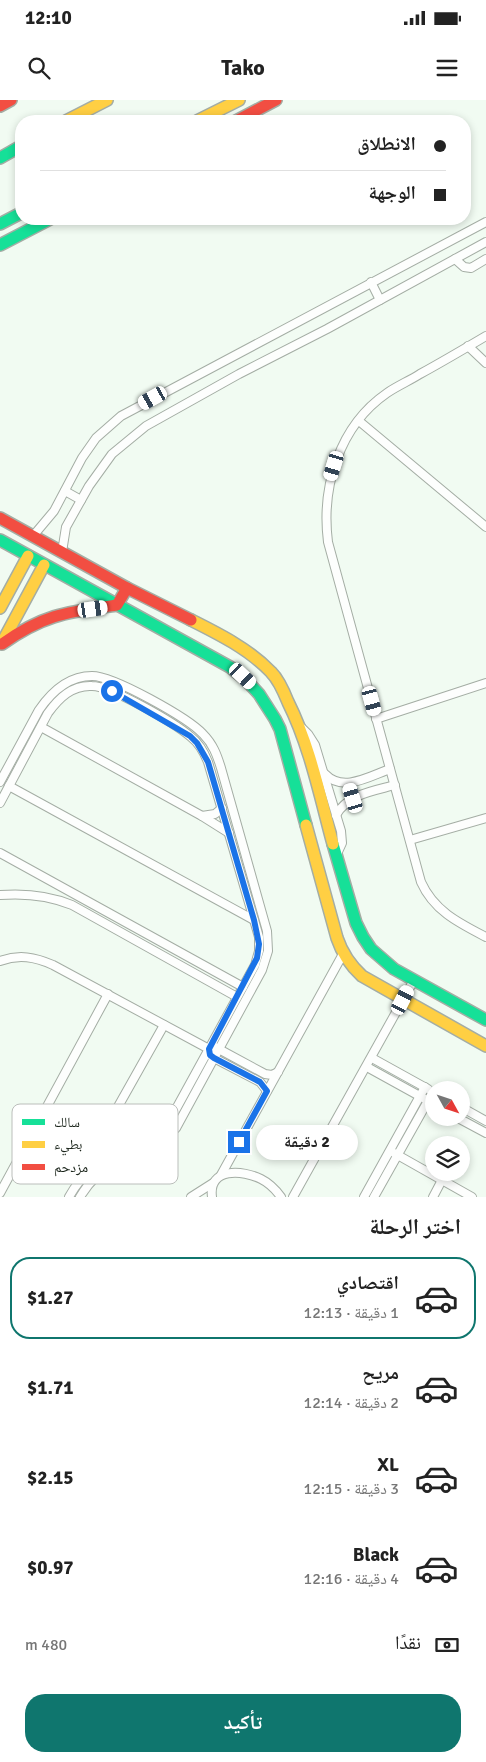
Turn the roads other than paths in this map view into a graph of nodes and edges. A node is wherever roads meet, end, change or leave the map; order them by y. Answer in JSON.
{"nodes":[{"id":1,"x":107,"y":100,"type":"edge"},
{"id":2,"x":239,"y":100,"type":"edge"},
{"id":3,"x":276,"y":100,"type":"edge"},
{"id":4,"x":78,"y":115,"type":"edge"},
{"id":5,"x":209,"y":115,"type":"edge"},
{"id":6,"x":247,"y":115,"type":"edge"},
{"id":7,"x":15,"y":149,"type":"edge"},
{"id":8,"x":0,"y":158,"type":"edge"},
{"id":9,"x":15,"y":216,"type":"edge"},
{"id":10,"x":486,"y":222,"type":"edge"},
{"id":11,"x":0,"y":224,"type":"edge"},
{"id":12,"x":38,"y":225,"type":"edge"},
{"id":13,"x":486,"y":242,"type":"edge"},
{"id":14,"x":0,"y":245,"type":"edge"},
{"id":15,"x":455,"y":259,"type":"junction"},
{"id":16,"x":486,"y":259,"type":"edge"},
{"id":17,"x":371,"y":282,"type":"junction"},
{"id":18,"x":380,"y":300,"type":"junction"},
{"id":19,"x":486,"y":336,"type":"edge"},
{"id":20,"x":468,"y":346,"type":"junction"},
{"id":21,"x":486,"y":363,"type":"edge"},
{"id":22,"x":359,"y":421,"type":"junction"},
{"id":23,"x":65,"y":491,"type":"junction"},
{"id":24,"x":81,"y":500,"type":"junction"},
{"id":25,"x":0,"y":518,"type":"edge"},
{"id":26,"x":486,"y":527,"type":"edge"},
{"id":27,"x":34,"y":536,"type":"junction"},
{"id":28,"x":0,"y":540,"type":"edge"},
{"id":29,"x":62,"y":552,"type":"junction"},
{"id":30,"x":28,"y":556,"type":"junction"},
{"id":31,"x":44,"y":565,"type":"junction"},
{"id":32,"x":127,"y":588,"type":"junction"},
{"id":33,"x":117,"y":605,"type":"junction"},
{"id":34,"x":0,"y":608,"type":"edge"},
{"id":35,"x":1,"y":645,"type":"edge"},
{"id":36,"x":486,"y":683,"type":"edge"},
{"id":37,"x":376,"y":719,"type":"junction"},
{"id":38,"x":300,"y":726,"type":"junction"},
{"id":39,"x":41,"y":727,"type":"junction"},
{"id":40,"x":390,"y":769,"type":"junction"},
{"id":41,"x":324,"y":773,"type":"junction"},
{"id":42,"x":0,"y":782,"type":"edge"},
{"id":43,"x":349,"y":783,"type":"junction"},
{"id":44,"x":395,"y":784,"type":"junction"},
{"id":45,"x":9,"y":786,"type":"junction"},
{"id":46,"x":353,"y":798,"type":"junction"},
{"id":47,"x":0,"y":803,"type":"edge"},
{"id":48,"x":222,"y":808,"type":"junction"},
{"id":49,"x":336,"y":815,"type":"junction"},
{"id":50,"x":202,"y":816,"type":"junction"},
{"id":51,"x":486,"y":818,"type":"edge"},
{"id":52,"x":329,"y":829,"type":"junction"},
{"id":53,"x":229,"y":833,"type":"junction"},
{"id":54,"x":310,"y":836,"type":"junction"},
{"id":55,"x":410,"y":840,"type":"junction"},
{"id":56,"x":244,"y":849,"type":"junction"},
{"id":57,"x":234,"y":852,"type":"junction"},
{"id":58,"x":0,"y":853,"type":"edge"},
{"id":59,"x":336,"y":856,"type":"junction"},
{"id":60,"x":247,"y":861,"type":"junction"},
{"id":61,"x":238,"y":865,"type":"junction"},
{"id":62,"x":0,"y":895,"type":"edge"},
{"id":63,"x":77,"y":895,"type":"junction"},
{"id":64,"x":72,"y":905,"type":"junction"},
{"id":65,"x":254,"y":920,"type":"junction"},
{"id":66,"x":486,"y":937,"type":"edge"},
{"id":67,"x":343,"y":954,"type":"junction"},
{"id":68,"x":257,"y":958,"type":"junction"},
{"id":69,"x":0,"y":960,"type":"edge"},
{"id":70,"x":266,"y":961,"type":"junction"},
{"id":71,"x":414,"y":980,"type":"junction"},
{"id":72,"x":243,"y":987,"type":"junction"},
{"id":73,"x":108,"y":994,"type":"junction"},
{"id":74,"x":237,"y":997,"type":"junction"},
{"id":75,"x":403,"y":1000,"type":"junction"},
{"id":76,"x":486,"y":1020,"type":"edge"},
{"id":77,"x":164,"y":1025,"type":"junction"},
{"id":78,"x":486,"y":1046,"type":"edge"},
{"id":79,"x":209,"y":1049,"type":"junction"},
{"id":80,"x":219,"y":1049,"type":"junction"},
{"id":81,"x":214,"y":1058,"type":"junction"},
{"id":82,"x":372,"y":1058,"type":"junction"},
{"id":83,"x":366,"y":1067,"type":"junction"},
{"id":84,"x":278,"y":1072,"type":"junction"},
{"id":85,"x":425,"y":1087,"type":"joint"},
{"id":86,"x":267,"y":1091,"type":"junction"},
{"id":87,"x":420,"y":1096,"type":"junction"},
{"id":88,"x":425,"y":1099,"type":"edge"},
{"id":89,"x":48,"y":1104,"type":"edge"},
{"id":90,"x":120,"y":1104,"type":"edge"},
{"id":91,"x":178,"y":1105,"type":"edge"},
{"id":92,"x":425,"y":1112,"type":"edge"},
{"id":93,"x":470,"y":1112,"type":"edge"},
{"id":94,"x":486,"y":1121,"type":"edge"},
{"id":95,"x":178,"y":1124,"type":"edge"},
{"id":96,"x":470,"y":1124,"type":"edge"},
{"id":97,"x":486,"y":1133,"type":"edge"},
{"id":98,"x":390,"y":1150,"type":"junction"},
{"id":99,"x":398,"y":1155,"type":"junction"},
{"id":100,"x":12,"y":1170,"type":"edge"},
{"id":101,"x":425,"y":1170,"type":"edge"},
{"id":102,"x":221,"y":1175,"type":"junction"},
{"id":103,"x":214,"y":1181,"type":"junction"},
{"id":104,"x":441,"y":1181,"type":"edge"},
{"id":105,"x":444,"y":1181,"type":"edge"},
{"id":106,"x":77,"y":1184,"type":"edge"},
{"id":107,"x":89,"y":1184,"type":"edge"},
{"id":108,"x":0,"y":1192,"type":"edge"},
{"id":109,"x":69,"y":1197,"type":"edge"},
{"id":110,"x":80,"y":1197,"type":"edge"},
{"id":111,"x":190,"y":1197,"type":"edge"},
{"id":112,"x":212,"y":1197,"type":"edge"},
{"id":113,"x":282,"y":1197,"type":"edge"},
{"id":114,"x":294,"y":1197,"type":"edge"},
{"id":115,"x":364,"y":1197,"type":"edge"},
{"id":116,"x":374,"y":1197,"type":"edge"},
{"id":117,"x":433,"y":1197,"type":"edge"},
{"id":118,"x":472,"y":1197,"type":"edge"}],
"edges":[{"from":1,"to":4,"type":"main road"},
{"from":2,"to":5,"type":"main road"},
{"from":3,"to":6,"type":"main road"},
{"from":7,"to":8,"type":"main road"},
{"from":9,"to":11,"type":"main road"},
{"from":10,"to":17,"type":"street"},
{"from":12,"to":14,"type":"main road"},
{"from":13,"to":15,"type":"street"},
{"from":15,"to":16,"type":"street"},
{"from":15,"to":18,"type":"street"},
{"from":17,"to":18,"type":"street"},
{"from":17,"to":23,"type":"street"},
{"from":18,"to":24,"type":"street"},
{"from":19,"to":20,"type":"street"},
{"from":20,"to":21,"type":"street"},
{"from":20,"to":22,"type":"street"},
{"from":22,"to":26,"type":"street"},
{"from":22,"to":37,"type":"street"},
{"from":23,"to":24,"type":"street"},
{"from":23,"to":27,"type":"street"},
{"from":24,"to":29,"type":"street"},
{"from":25,"to":27,"type":"main road"},
{"from":27,"to":29,"type":"main road"},
{"from":28,"to":30,"type":"main road"},
{"from":29,"to":32,"type":"main road"},
{"from":30,"to":31,"type":"main road"},
{"from":30,"to":34,"type":"main road"},
{"from":31,"to":33,"type":"main road"},
{"from":31,"to":35,"type":"main road"},
{"from":32,"to":33,"type":"main road"},
{"from":32,"to":38,"type":"main road"},
{"from":33,"to":35,"type":"main road"},
{"from":33,"to":54,"type":"main road"},
{"from":36,"to":37,"type":"street"},
{"from":37,"to":40,"type":"street"},
{"from":38,"to":41,"type":"street"},
{"from":38,"to":52,"type":"main road"},
{"from":39,"to":45,"type":"street"},
{"from":39,"to":48,"type":"street"},
{"from":39,"to":50,"type":"street"},
{"from":40,"to":43,"type":"street"},
{"from":40,"to":44,"type":"street"},
{"from":41,"to":43,"type":"street"},
{"from":41,"to":49,"type":"street"},
{"from":42,"to":56,"type":"street"},
{"from":43,"to":46,"type":"street"},
{"from":44,"to":46,"type":"street"},
{"from":44,"to":55,"type":"street"},
{"from":45,"to":47,"type":"street"},
{"from":45,"to":65,"type":"street"},
{"from":46,"to":49,"type":"street"},
{"from":48,"to":50,"type":"street"},
{"from":48,"to":53,"type":"street"},
{"from":49,"to":59,"type":"street"},
{"from":50,"to":53,"type":"street"},
{"from":51,"to":55,"type":"street"},
{"from":52,"to":54,"type":"main road"},
{"from":52,"to":59,"type":"main road"},
{"from":53,"to":57,"type":"street"},
{"from":54,"to":67,"type":"main road"},
{"from":55,"to":66,"type":"street"},
{"from":56,"to":57,"type":"street"},
{"from":56,"to":60,"type":"street"},
{"from":57,"to":61,"type":"street"},
{"from":58,"to":63,"type":"street"},
{"from":59,"to":71,"type":"main road"},
{"from":60,"to":61,"type":"street"},
{"from":60,"to":70,"type":"street"},
{"from":61,"to":65,"type":"street"},
{"from":62,"to":64,"type":"street"},
{"from":63,"to":64,"type":"street"},
{"from":63,"to":72,"type":"street"},
{"from":64,"to":74,"type":"street"},
{"from":65,"to":68,"type":"street"},
{"from":67,"to":75,"type":"main road"},
{"from":67,"to":84,"type":"street"},
{"from":68,"to":70,"type":"street"},
{"from":68,"to":72,"type":"street"},
{"from":69,"to":73,"type":"street"},
{"from":70,"to":80,"type":"street"},
{"from":71,"to":75,"type":"street"},
{"from":71,"to":76,"type":"main road"},
{"from":72,"to":74,"type":"street"},
{"from":73,"to":77,"type":"street"},
{"from":73,"to":89,"type":"street"},
{"from":74,"to":79,"type":"street"},
{"from":75,"to":78,"type":"main road"},
{"from":75,"to":82,"type":"street"},
{"from":77,"to":79,"type":"street"},
{"from":77,"to":90,"type":"street"},
{"from":79,"to":80,"type":"street"},
{"from":79,"to":81,"type":"street"},
{"from":79,"to":91,"type":"street"},
{"from":80,"to":81,"type":"street"},
{"from":80,"to":84,"type":"street"},
{"from":81,"to":86,"type":"street"},
{"from":81,"to":95,"type":"street"},
{"from":82,"to":83,"type":"street"},
{"from":82,"to":85,"type":"street"},
{"from":83,"to":87,"type":"street"},
{"from":83,"to":114,"type":"street"},
{"from":84,"to":86,"type":"street"},
{"from":85,"to":87,"type":"street"},
{"from":86,"to":102,"type":"street"},
{"from":87,"to":88,"type":"street"},
{"from":87,"to":98,"type":"street"},
{"from":92,"to":99,"type":"street"},
{"from":93,"to":94,"type":"street"},
{"from":96,"to":97,"type":"street"},
{"from":98,"to":99,"type":"street"},
{"from":98,"to":115,"type":"street"},
{"from":99,"to":101,"type":"street"},
{"from":99,"to":116,"type":"street"},
{"from":100,"to":108,"type":"street"},
{"from":102,"to":103,"type":"street"},
{"from":102,"to":113,"type":"street"},
{"from":103,"to":111,"type":"street"},
{"from":103,"to":112,"type":"street"},
{"from":104,"to":117,"type":"street"},
{"from":105,"to":118,"type":"street"},
{"from":106,"to":109,"type":"street"},
{"from":107,"to":110,"type":"street"}]}
